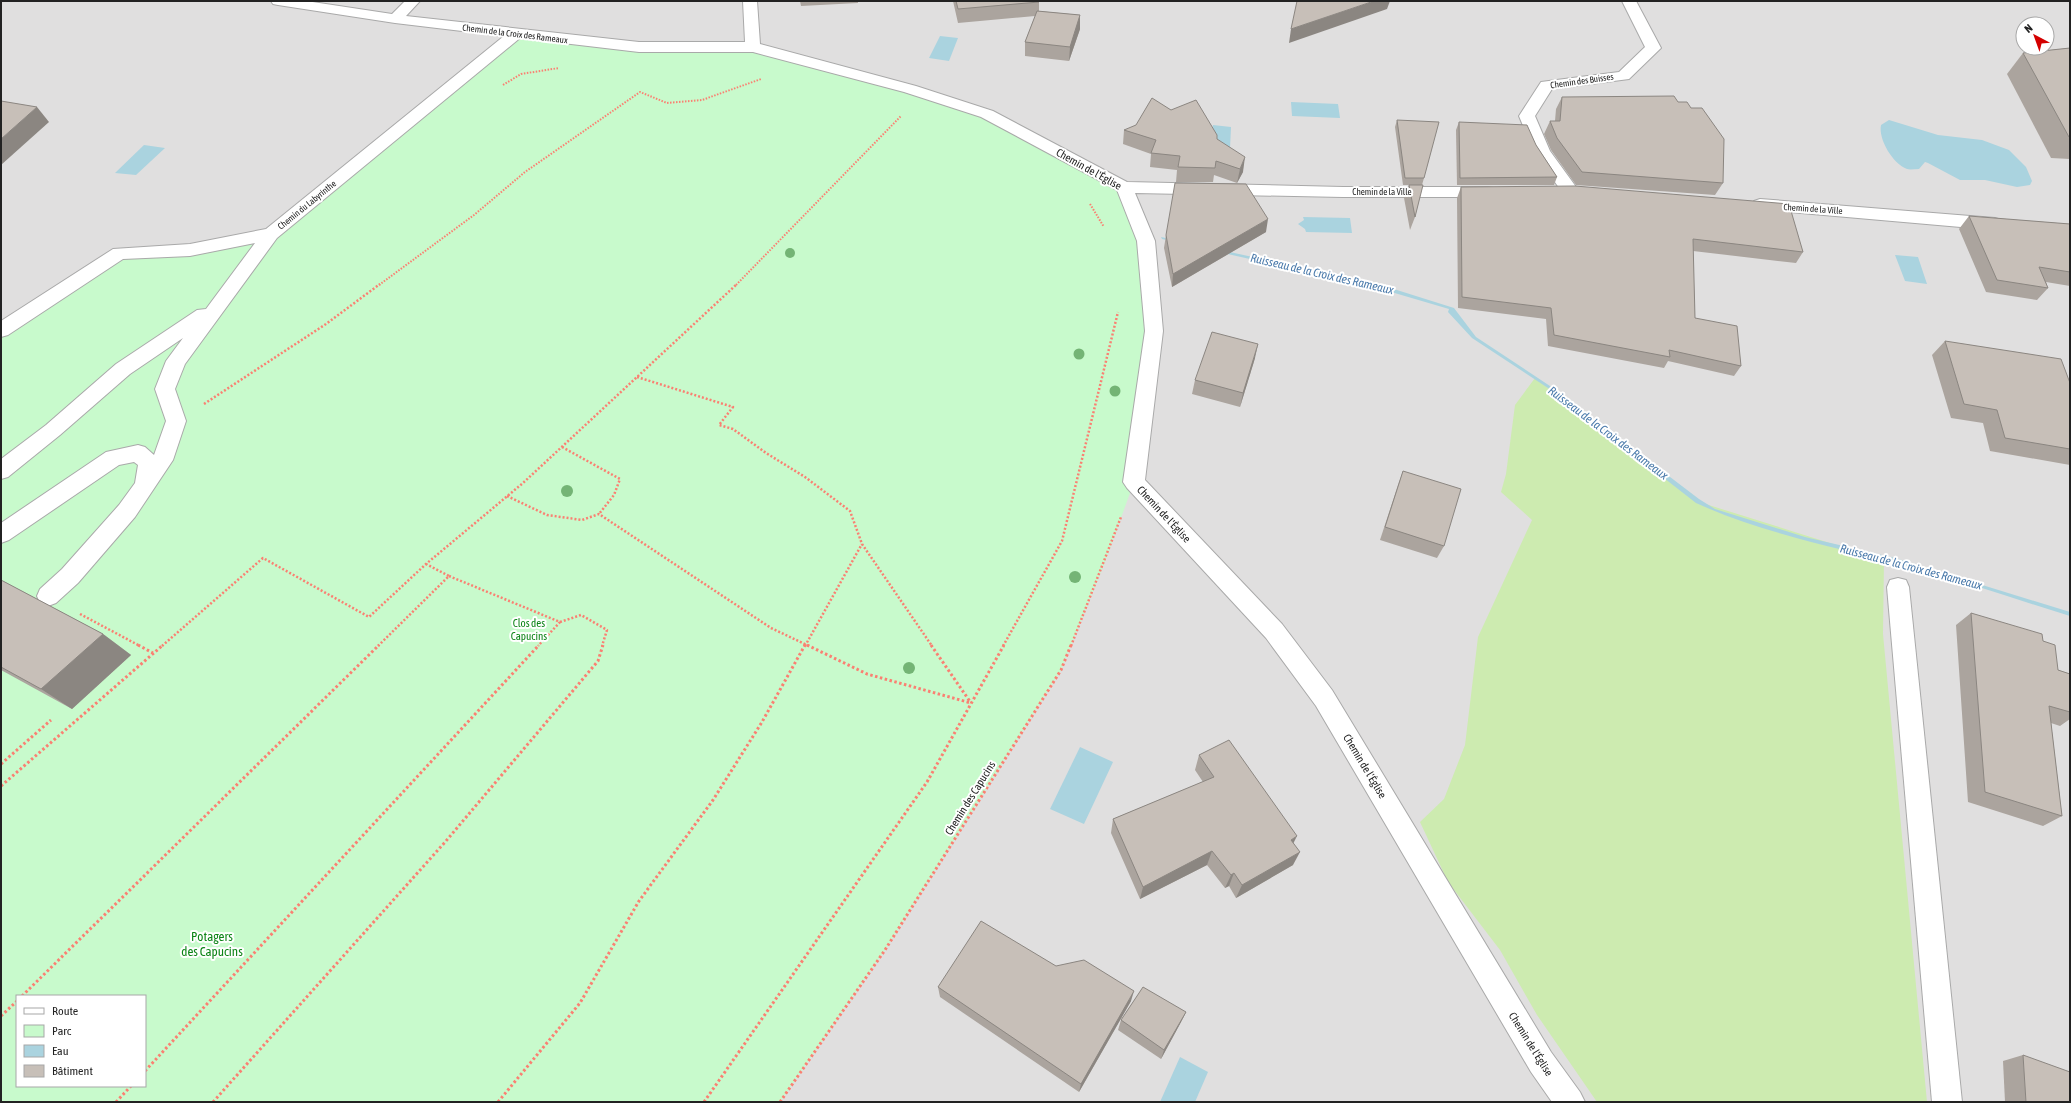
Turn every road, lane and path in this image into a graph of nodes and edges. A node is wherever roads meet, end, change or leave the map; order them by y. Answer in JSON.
{"nodes":[{"id":1,"x":278,"y":1,"type":"edge"},
{"id":2,"x":413,"y":1,"type":"edge"},
{"id":3,"x":750,"y":1,"type":"edge"},
{"id":4,"x":1629,"y":1,"type":"edge"},
{"id":5,"x":395,"y":19,"type":"junction"},
{"id":6,"x":515,"y":34,"type":"junction"},
{"id":7,"x":753,"y":47,"type":"junction"},
{"id":8,"x":564,"y":67,"type":"dead end"},
{"id":9,"x":758,"y":77,"type":"dead end"},
{"id":10,"x":502,"y":85,"type":"dead end"},
{"id":11,"x":894,"y":114,"type":"dead end"},
{"id":12,"x":901,"y":116,"type":"junction"},
{"id":13,"x":909,"y":116,"type":"dead end"},
{"id":14,"x":1124,"y":187,"type":"junction"},
{"id":15,"x":1507,"y":192,"type":"edge"},
{"id":16,"x":1570,"y":192,"type":"edge"},
{"id":17,"x":1088,"y":201,"type":"dead end"},
{"id":18,"x":1745,"y":204,"type":"edge"},
{"id":19,"x":2015,"y":225,"type":"edge"},
{"id":20,"x":1106,"y":230,"type":"dead end"},
{"id":21,"x":270,"y":234,"type":"junction"},
{"id":22,"x":1119,"y":308,"type":"dead end"},
{"id":23,"x":217,"y":309,"type":"junction"},
{"id":24,"x":1,"y":330,"type":"edge"},
{"id":25,"x":637,"y":377,"type":"junction"},
{"id":26,"x":176,"y":421,"type":"junction"},
{"id":27,"x":562,"y":447,"type":"junction"},
{"id":28,"x":1,"y":471,"type":"edge"},
{"id":29,"x":1134,"y":482,"type":"junction"},
{"id":30,"x":145,"y":485,"type":"junction"},
{"id":31,"x":507,"y":496,"type":"junction"},
{"id":32,"x":599,"y":514,"type":"junction"},
{"id":33,"x":1,"y":534,"type":"edge"},
{"id":34,"x":862,"y":544,"type":"junction"},
{"id":35,"x":426,"y":564,"type":"junction"},
{"id":36,"x":449,"y":576,"type":"junction"},
{"id":37,"x":1898,"y":587,"type":"dead end"},
{"id":38,"x":48,"y":596,"type":"joint"},
{"id":39,"x":560,"y":622,"type":"junction"},
{"id":40,"x":153,"y":653,"type":"junction"},
{"id":41,"x":971,"y":703,"type":"junction"},
{"id":42,"x":51,"y":720,"type":"dead end"},
{"id":43,"x":1,"y":764,"type":"edge"},
{"id":44,"x":1,"y":786,"type":"edge"},
{"id":45,"x":23,"y":995,"type":"edge"},
{"id":46,"x":16,"y":1002,"type":"edge"},
{"id":47,"x":1,"y":1016,"type":"edge"},
{"id":48,"x":146,"y":1069,"type":"edge"},
{"id":49,"x":130,"y":1087,"type":"edge"},
{"id":50,"x":116,"y":1102,"type":"edge"},
{"id":51,"x":213,"y":1102,"type":"edge"},
{"id":52,"x":498,"y":1102,"type":"edge"},
{"id":53,"x":704,"y":1102,"type":"edge"},
{"id":54,"x":780,"y":1102,"type":"edge"},
{"id":55,"x":1570,"y":1102,"type":"edge"},
{"id":56,"x":1947,"y":1102,"type":"edge"}],
"edges":[{"from":1,"to":5,"type":"street","name":"Chemin de la Croix des Rameaux"},
{"from":2,"to":5,"type":"street"},
{"from":3,"to":7,"type":"street"},
{"from":4,"to":16,"type":"street","name":"Chemin des Buisses"},
{"from":5,"to":6,"type":"street","name":"Chemin de la Croix des Rameaux"},
{"from":6,"to":7,"type":"street","name":"Chemin de la Croix des Rameaux"},
{"from":6,"to":21,"type":"street","name":"Chemin du Labyrinthe"},
{"from":7,"to":14,"type":"street","name":"Chemin de l'Église"},
{"from":8,"to":10,"type":"path"},
{"from":9,"to":26,"type":"path"},
{"from":11,"to":12,"type":"path"},
{"from":12,"to":13,"type":"path"},
{"from":12,"to":25,"type":"path"},
{"from":14,"to":15,"type":"street","name":"Chemin de la Ville"},
{"from":14,"to":29,"type":"street","name":"Chemin de l'Église"},
{"from":17,"to":20,"type":"path"},
{"from":18,"to":19,"type":"street","name":"Chemin de la Ville"},
{"from":21,"to":23,"type":"street"},
{"from":21,"to":24,"type":"street","name":"Chemin du Labyrinthe"},
{"from":22,"to":41,"type":"path"},
{"from":23,"to":26,"type":"street"},
{"from":23,"to":28,"type":"street"},
{"from":25,"to":27,"type":"path"},
{"from":25,"to":34,"type":"path"},
{"from":26,"to":30,"type":"street"},
{"from":27,"to":31,"type":"path"},
{"from":27,"to":32,"type":"path"},
{"from":29,"to":54,"type":"path","name":"Chemin des Capucins"},
{"from":29,"to":55,"type":"street","name":"Chemin de l'Église"},
{"from":30,"to":33,"type":"street"},
{"from":30,"to":38,"type":"street"},
{"from":31,"to":32,"type":"path"},
{"from":31,"to":35,"type":"path"},
{"from":32,"to":41,"type":"path"},
{"from":34,"to":41,"type":"path"},
{"from":34,"to":52,"type":"path"},
{"from":35,"to":36,"type":"path"},
{"from":35,"to":40,"type":"path"},
{"from":36,"to":39,"type":"path"},
{"from":36,"to":45,"type":"path"},
{"from":37,"to":56,"type":"street"},
{"from":38,"to":40,"type":"path"},
{"from":39,"to":48,"type":"path"},
{"from":39,"to":51,"type":"path"},
{"from":40,"to":44,"type":"path"},
{"from":41,"to":53,"type":"path"},
{"from":42,"to":43,"type":"path"},
{"from":46,"to":47,"type":"path"},
{"from":49,"to":50,"type":"path"}]}
